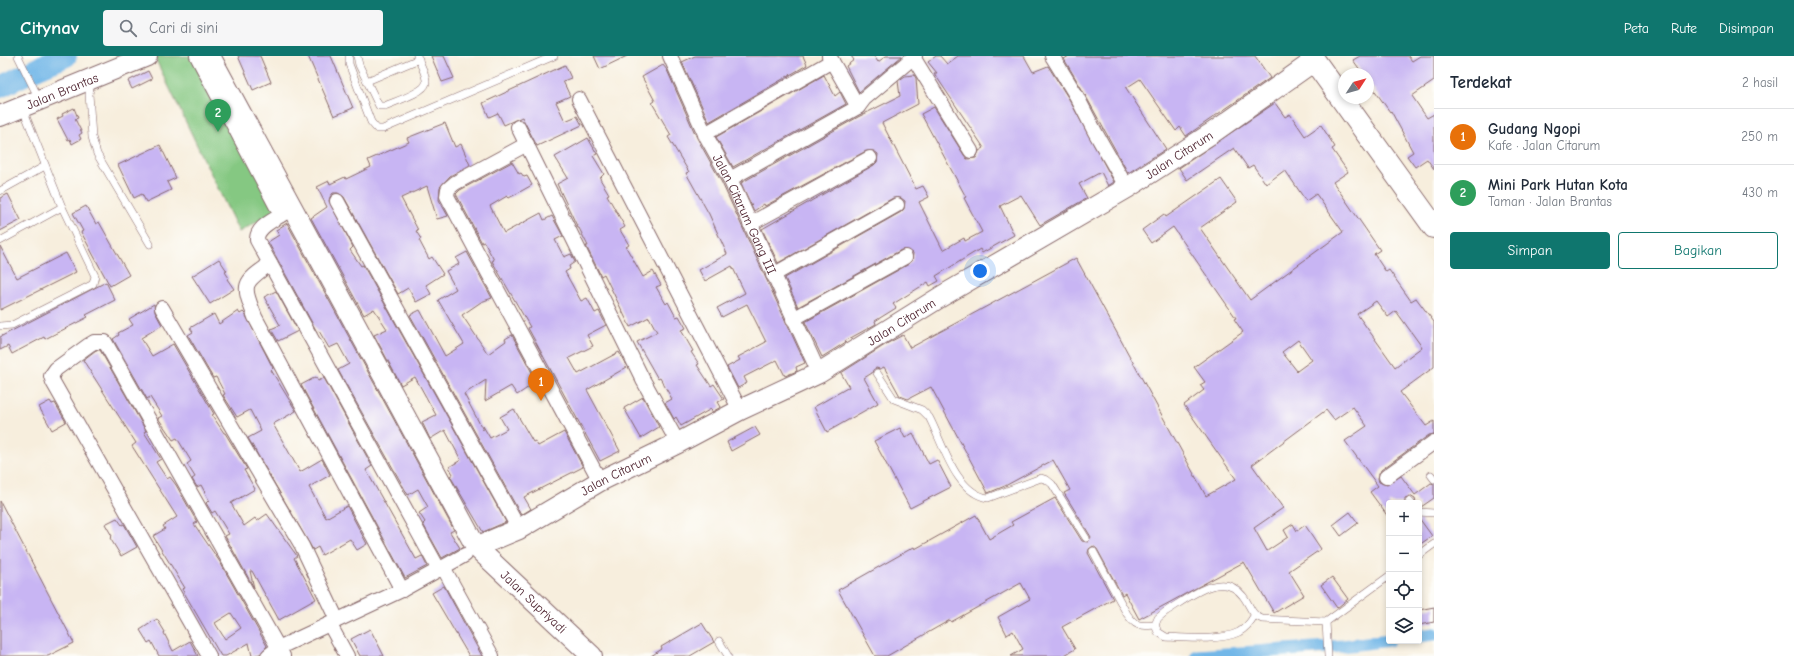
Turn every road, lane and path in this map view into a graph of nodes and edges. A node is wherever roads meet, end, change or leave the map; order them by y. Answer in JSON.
{"nodes":[{"id":1,"x":147,"y":56,"type":"edge"},
{"id":2,"x":197,"y":56,"type":"edge"},
{"id":3,"x":210,"y":56,"type":"edge"},
{"id":4,"x":349,"y":56,"type":"edge"},
{"id":5,"x":357,"y":56,"type":"edge"},
{"id":6,"x":554,"y":56,"type":"edge"},
{"id":7,"x":1052,"y":56,"type":"edge"},
{"id":8,"x":914,"y":57,"type":"edge"},
{"id":9,"x":418,"y":58,"type":"edge"},
{"id":10,"x":674,"y":58,"type":"edge"},
{"id":11,"x":830,"y":58,"type":"edge"},
{"id":12,"x":20,"y":59,"type":"edge"},
{"id":13,"x":1312,"y":59,"type":"edge"},
{"id":14,"x":92,"y":78,"type":"junction"},
{"id":15,"x":367,"y":82,"type":"junction"},
{"id":16,"x":32,"y":97,"type":"junction"},
{"id":17,"x":579,"y":100,"type":"dead end"},
{"id":18,"x":858,"y":107,"type":"junction"},
{"id":19,"x":0,"y":116,"type":"edge"},
{"id":20,"x":518,"y":127,"type":"dead end"},
{"id":21,"x":705,"y":134,"type":"junction"},
{"id":22,"x":527,"y":144,"type":"junction"},
{"id":23,"x":971,"y":151,"type":"dead end"},
{"id":24,"x":870,"y":158,"type":"dead end"},
{"id":25,"x":45,"y":166,"type":"junction"},
{"id":26,"x":730,"y":180,"type":"junction"},
{"id":27,"x":1127,"y":188,"type":"junction"},
{"id":28,"x":0,"y":191,"type":"edge"},
{"id":29,"x":337,"y":201,"type":"dead end"},
{"id":30,"x":897,"y":205,"type":"dead end"},
{"id":31,"x":62,"y":207,"type":"junction"},
{"id":32,"x":286,"y":212,"type":"junction"},
{"id":33,"x":750,"y":224,"type":"junction"},
{"id":34,"x":1434,"y":226,"type":"edge"},
{"id":35,"x":0,"y":241,"type":"edge"},
{"id":36,"x":150,"y":244,"type":"dead end"},
{"id":37,"x":905,"y":257,"type":"dead end"},
{"id":38,"x":270,"y":264,"type":"junction"},
{"id":39,"x":773,"y":275,"type":"junction"},
{"id":40,"x":162,"y":308,"type":"dead end"},
{"id":41,"x":793,"y":319,"type":"junction"},
{"id":42,"x":0,"y":326,"type":"edge"},
{"id":43,"x":818,"y":373,"type":"junction"},
{"id":44,"x":877,"y":373,"type":"dead end"},
{"id":45,"x":740,"y":410,"type":"junction"},
{"id":46,"x":1434,"y":442,"type":"edge"},
{"id":47,"x":678,"y":443,"type":"junction"},
{"id":48,"x":1386,"y":477,"type":"dead end"},
{"id":49,"x":600,"y":481,"type":"junction"},
{"id":50,"x":1422,"y":512,"type":"edge"},
{"id":51,"x":1434,"y":513,"type":"edge"},
{"id":52,"x":519,"y":529,"type":"junction"},
{"id":53,"x":1086,"y":538,"type":"dead end"},
{"id":54,"x":1434,"y":544,"type":"edge"},
{"id":55,"x":471,"y":551,"type":"junction"},
{"id":56,"x":1093,"y":551,"type":"dead end"},
{"id":57,"x":1422,"y":553,"type":"edge"},
{"id":58,"x":441,"y":568,"type":"junction"},
{"id":59,"x":1386,"y":578,"type":"edge"},
{"id":60,"x":402,"y":590,"type":"junction"},
{"id":61,"x":1254,"y":616,"type":"junction"},
{"id":62,"x":333,"y":622,"type":"junction"},
{"id":63,"x":1326,"y":622,"type":"junction"},
{"id":64,"x":1155,"y":625,"type":"junction"},
{"id":65,"x":719,"y":641,"type":"dead end"},
{"id":66,"x":276,"y":653,"type":"edge"},
{"id":67,"x":209,"y":656,"type":"edge"},
{"id":68,"x":347,"y":656,"type":"edge"},
{"id":69,"x":492,"y":656,"type":"edge"},
{"id":70,"x":592,"y":656,"type":"edge"},
{"id":71,"x":728,"y":656,"type":"edge"},
{"id":72,"x":1328,"y":656,"type":"edge"}],
"edges":[{"from":1,"to":14,"type":"street","name":"Jalan Brantas"},
{"from":2,"to":32,"type":"street"},
{"from":3,"to":32,"type":"street","name":"Jalan Supriyadi"},
{"from":4,"to":6,"type":"lane"},
{"from":5,"to":15,"type":"lane"},
{"from":7,"to":27,"type":"street"},
{"from":8,"to":18,"type":"street"},
{"from":8,"to":23,"type":"street"},
{"from":9,"to":15,"type":"lane"},
{"from":9,"to":15,"type":"lane"},
{"from":10,"to":21,"type":"street","name":"Jalan Citarum Gang III"},
{"from":11,"to":18,"type":"street"},
{"from":11,"to":21,"type":"street"},
{"from":12,"to":16,"type":"lane"},
{"from":13,"to":27,"type":"street","name":"Jalan Citarum"},
{"from":13,"to":34,"type":"main road"},
{"from":14,"to":16,"type":"street","name":"Jalan Brantas"},
{"from":14,"to":36,"type":"lane"},
{"from":16,"to":19,"type":"street","name":"Jalan Brantas"},
{"from":16,"to":25,"type":"lane"},
{"from":17,"to":45,"type":"street"},
{"from":18,"to":26,"type":"street"},
{"from":20,"to":22,"type":"street"},
{"from":21,"to":26,"type":"street","name":"Jalan Citarum Gang III"},
{"from":22,"to":47,"type":"street"},
{"from":22,"to":49,"type":"street"},
{"from":24,"to":33,"type":"street"},
{"from":25,"to":28,"type":"lane"},
{"from":25,"to":31,"type":"lane"},
{"from":26,"to":33,"type":"street","name":"Jalan Citarum Gang III"},
{"from":27,"to":43,"type":"street","name":"Jalan Citarum"},
{"from":29,"to":52,"type":"street"},
{"from":30,"to":39,"type":"street"},
{"from":31,"to":35,"type":"lane"},
{"from":31,"to":42,"type":"lane"},
{"from":32,"to":38,"type":"street"},
{"from":32,"to":55,"type":"street","name":"Jalan Supriyadi"},
{"from":33,"to":39,"type":"street","name":"Jalan Citarum Gang III"},
{"from":37,"to":41,"type":"street"},
{"from":38,"to":58,"type":"street"},
{"from":38,"to":60,"type":"street"},
{"from":39,"to":41,"type":"street","name":"Jalan Citarum Gang III"},
{"from":40,"to":62,"type":"street"},
{"from":41,"to":43,"type":"street","name":"Jalan Citarum Gang III"},
{"from":43,"to":45,"type":"street","name":"Jalan Citarum"},
{"from":44,"to":53,"type":"lane"},
{"from":45,"to":47,"type":"street","name":"Jalan Citarum"},
{"from":46,"to":48,"type":"street"},
{"from":47,"to":49,"type":"street","name":"Jalan Citarum"},
{"from":49,"to":52,"type":"street","name":"Jalan Citarum"},
{"from":50,"to":51,"type":"lane"},
{"from":52,"to":55,"type":"street","name":"Jalan Citarum"},
{"from":54,"to":57,"type":"lane"},
{"from":55,"to":58,"type":"street","name":"Jalan Citarum"},
{"from":55,"to":70,"type":"street","name":"Jalan Supriyadi"},
{"from":56,"to":64,"type":"lane"},
{"from":58,"to":60,"type":"street","name":"Jalan Citarum"},
{"from":58,"to":69,"type":"street"},
{"from":59,"to":63,"type":"lane"},
{"from":60,"to":62,"type":"street","name":"Jalan Citarum"},
{"from":61,"to":63,"type":"lane"},
{"from":61,"to":64,"type":"lane"},
{"from":61,"to":64,"type":"lane"},
{"from":62,"to":66,"type":"street","name":"Jalan Citarum"},
{"from":62,"to":68,"type":"street"},
{"from":63,"to":72,"type":"lane"},
{"from":65,"to":71,"type":"lane"},
{"from":66,"to":67,"type":"street"}]}
